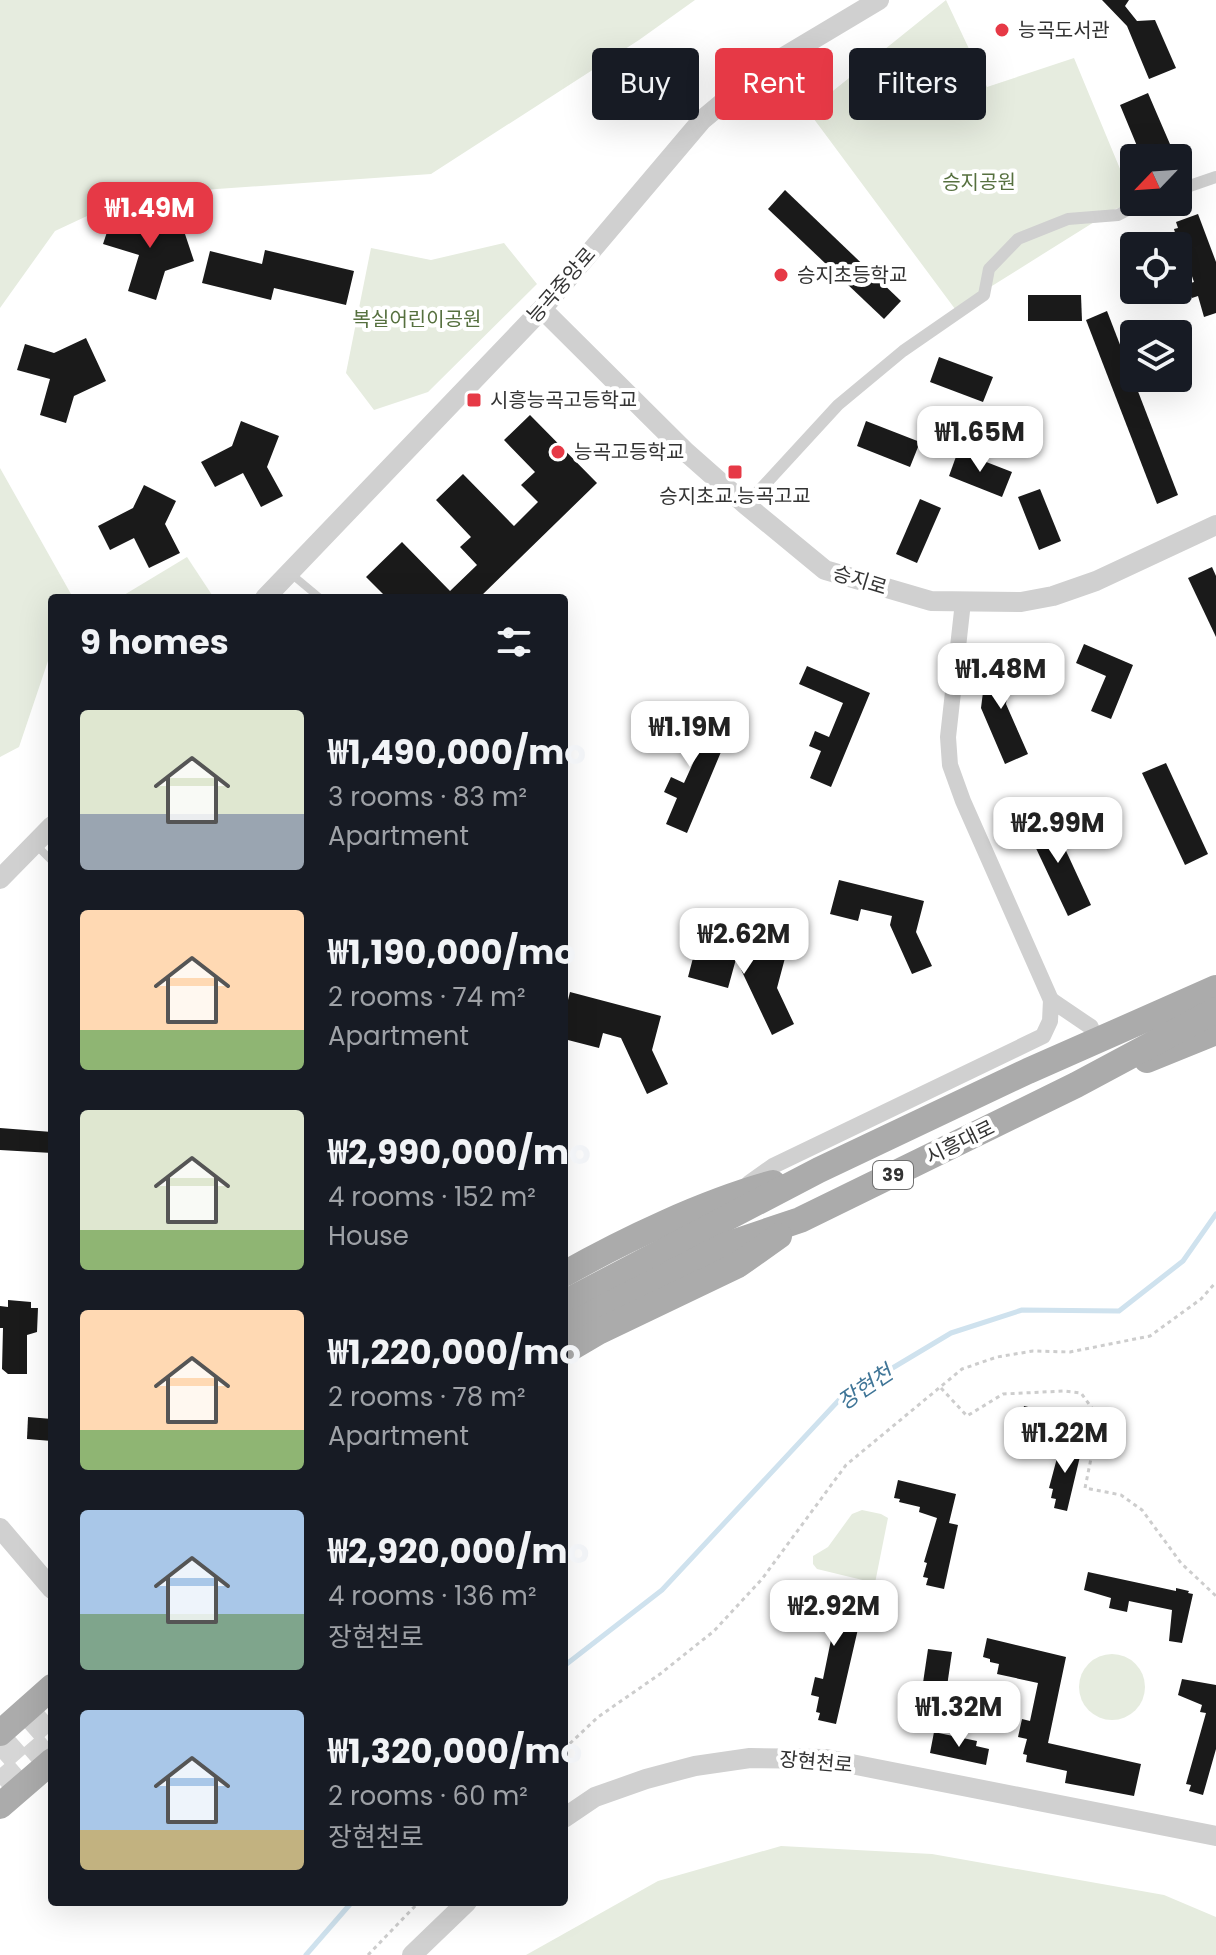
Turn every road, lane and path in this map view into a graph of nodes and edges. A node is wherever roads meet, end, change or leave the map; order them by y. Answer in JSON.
{"nodes":[{"id":1,"x":879,"y":0,"type":"edge"},
{"id":2,"x":1216,"y":177,"type":"edge"},
{"id":3,"x":1192,"y":185,"type":"edge"},
{"id":4,"x":1120,"y":214,"type":"edge"},
{"id":5,"x":542,"y":309,"type":"junction"},
{"id":6,"x":746,"y":505,"type":"junction"},
{"id":7,"x":1216,"y":525,"type":"edge"},
{"id":8,"x":289,"y":573,"type":"junction"},
{"id":9,"x":269,"y":594,"type":"edge"},
{"id":10,"x":315,"y":594,"type":"edge"},
{"id":11,"x":963,"y":602,"type":"junction"},
{"id":12,"x":48,"y":830,"type":"edge"},
{"id":13,"x":35,"y":843,"type":"junction"},
{"id":14,"x":48,"y":857,"type":"edge"},
{"id":15,"x":0,"y":879,"type":"edge"},
{"id":16,"x":1216,"y":968,"type":"edge"},
{"id":17,"x":1216,"y":988,"type":"edge"},
{"id":18,"x":1051,"y":1000,"type":"junction"},
{"id":19,"x":1216,"y":1010,"type":"edge"},
{"id":20,"x":1091,"y":1027,"type":"junction"},
{"id":21,"x":1216,"y":1032,"type":"edge"},
{"id":22,"x":1028,"y":1071,"type":"junction"},
{"id":23,"x":1076,"y":1085,"type":"junction"},
{"id":24,"x":819,"y":1170,"type":"junction"},
{"id":25,"x":737,"y":1193,"type":"junction"},
{"id":26,"x":800,"y":1220,"type":"junction"},
{"id":27,"x":568,"y":1272,"type":"edge"},
{"id":28,"x":1216,"y":1282,"type":"edge"},
{"id":29,"x":568,"y":1301,"type":"edge"},
{"id":30,"x":568,"y":1326,"type":"edge"},
{"id":31,"x":568,"y":1350,"type":"edge"},
{"id":32,"x":940,"y":1387,"type":"junction"},
{"id":33,"x":0,"y":1528,"type":"edge"},
{"id":34,"x":48,"y":1584,"type":"edge"},
{"id":35,"x":1216,"y":1596,"type":"edge"},
{"id":36,"x":48,"y":1691,"type":"edge"},
{"id":37,"x":0,"y":1733,"type":"edge"},
{"id":38,"x":568,"y":1745,"type":"edge"},
{"id":39,"x":48,"y":1764,"type":"edge"},
{"id":40,"x":0,"y":1806,"type":"edge"},
{"id":41,"x":568,"y":1815,"type":"edge"},
{"id":42,"x":1216,"y":1836,"type":"edge"},
{"id":43,"x":415,"y":1906,"type":"edge"},
{"id":44,"x":463,"y":1906,"type":"edge"},
{"id":45,"x":368,"y":1955,"type":"edge"},
{"id":46,"x":412,"y":1955,"type":"edge"}],
"edges":[{"from":1,"to":5,"type":"street","name":"능곡중앙로"},
{"from":2,"to":3,"type":"street"},
{"from":4,"to":6,"type":"street"},
{"from":5,"to":6,"type":"street","name":"승지로"},
{"from":5,"to":8,"type":"street","name":"능곡중앙로"},
{"from":6,"to":11,"type":"street","name":"승지로"},
{"from":7,"to":11,"type":"street","name":"승지로"},
{"from":8,"to":9,"type":"street","name":"능곡중앙로"},
{"from":8,"to":10,"type":"lane"},
{"from":11,"to":18,"type":"street"},
{"from":12,"to":13,"type":"street"},
{"from":13,"to":14,"type":"lane"},
{"from":13,"to":15,"type":"street"},
{"from":16,"to":20,"type":"main road","name":"시흥대로"},
{"from":17,"to":22,"type":"main road","name":"시흥대로","number":"39"},
{"from":18,"to":20,"type":"street"},
{"from":18,"to":25,"type":"street"},
{"from":19,"to":23,"type":"main road","name":"시흥대로","number":"39"},
{"from":20,"to":22,"type":"main road","name":"시흥대로"},
{"from":21,"to":23,"type":"main road","name":"시흥대로"},
{"from":22,"to":24,"type":"main road","name":"시흥대로","number":"39"},
{"from":23,"to":26,"type":"main road","name":"시흥대로","number":"39"},
{"from":24,"to":25,"type":"main road","name":"시흥대로"},
{"from":24,"to":29,"type":"main road","name":"시흥대로","number":"39"},
{"from":25,"to":27,"type":"main road","name":"시흥대로"},
{"from":26,"to":30,"type":"main road","name":"시흥대로","number":"39"},
{"from":26,"to":31,"type":"main road","name":"시흥대로"},
{"from":28,"to":32,"type":"path"},
{"from":32,"to":35,"type":"path"},
{"from":32,"to":38,"type":"path"},
{"from":33,"to":34,"type":"street"},
{"from":36,"to":37,"type":"main road"},
{"from":39,"to":40,"type":"main road"},
{"from":41,"to":42,"type":"street","name":"장현천로"},
{"from":43,"to":45,"type":"path"},
{"from":44,"to":46,"type":"street"}]}
